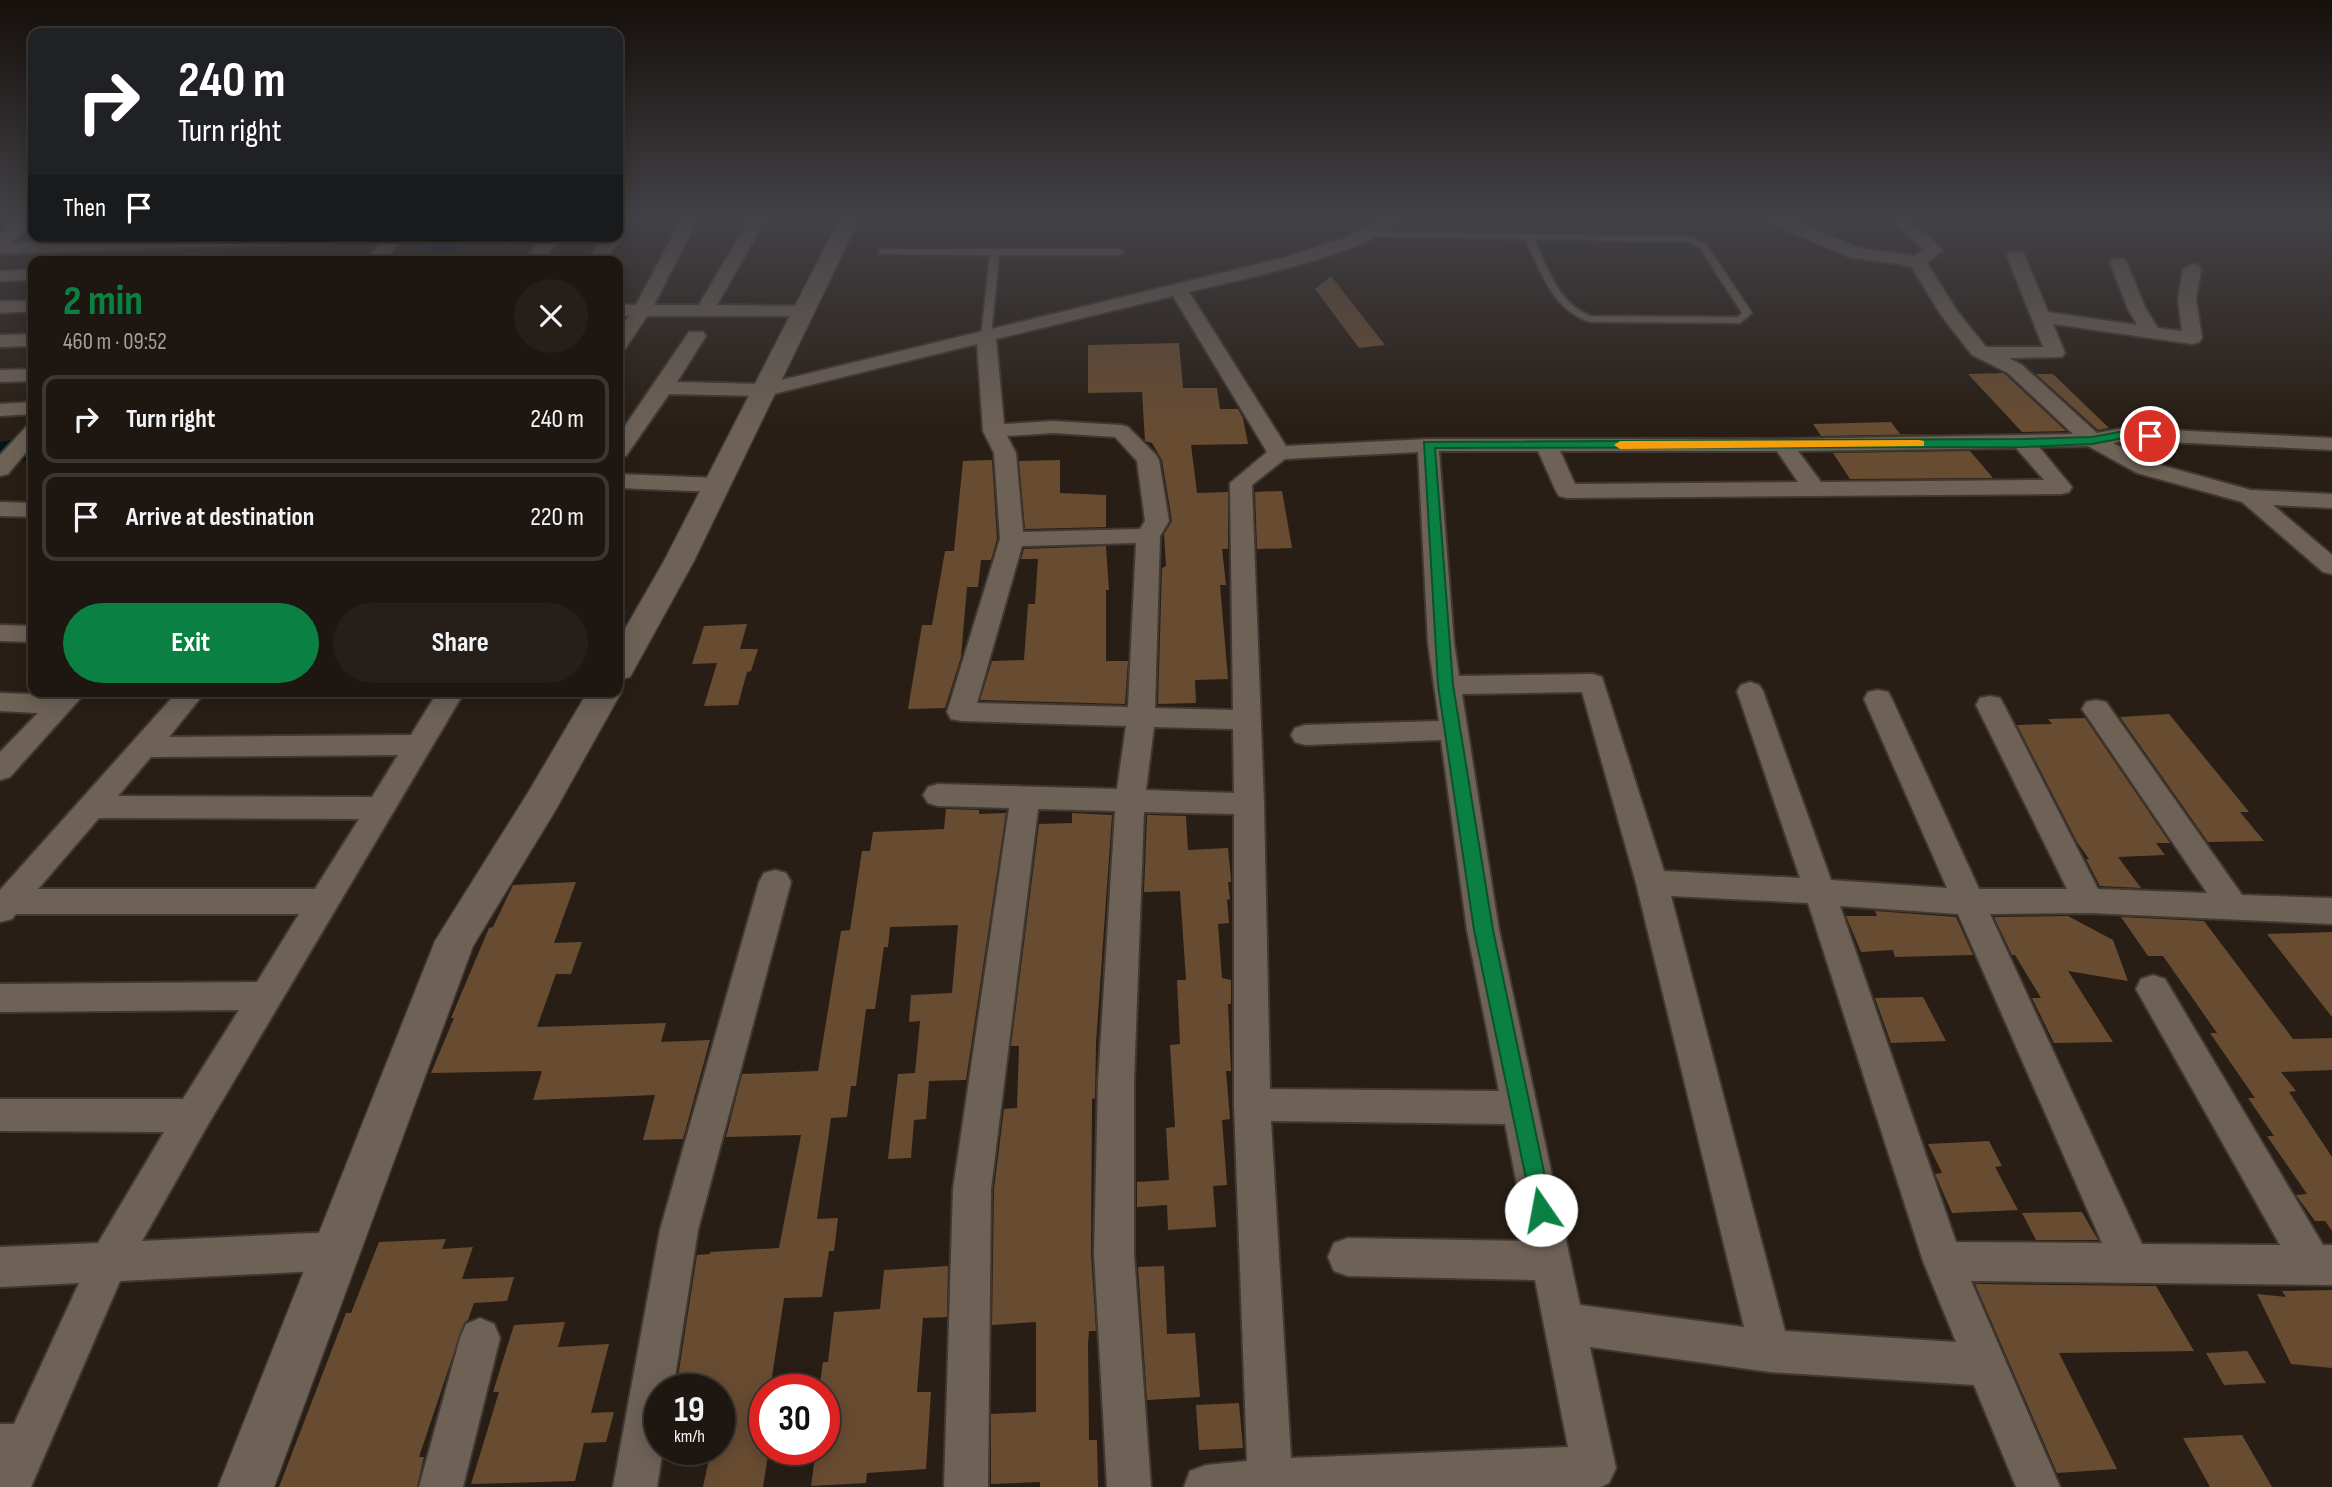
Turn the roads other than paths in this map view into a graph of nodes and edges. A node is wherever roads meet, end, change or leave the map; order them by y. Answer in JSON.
{"nodes":[{"id":1,"x":653,"y":289,"type":"edge"},
{"id":2,"x":717,"y":289,"type":"edge"},
{"id":3,"x":815,"y":289,"type":"edge"},
{"id":4,"x":991,"y":289,"type":"edge"},
{"id":5,"x":1555,"y":289,"type":"edge"},
{"id":6,"x":1731,"y":289,"type":"edge"},
{"id":7,"x":1934,"y":289,"type":"edge"},
{"id":8,"x":2029,"y":289,"type":"edge"},
{"id":9,"x":2129,"y":289,"type":"edge"},
{"id":10,"x":2189,"y":289,"type":"edge"},
{"id":11,"x":1179,"y":290,"type":"joint"},
{"id":12,"x":28,"y":306,"type":"edge"},
{"id":13,"x":0,"y":307,"type":"edge"},
{"id":14,"x":623,"y":310,"type":"edge"},
{"id":15,"x":642,"y":310,"type":"junction"},
{"id":16,"x":705,"y":311,"type":"junction"},
{"id":17,"x":804,"y":312,"type":"junction"},
{"id":18,"x":2040,"y":317,"type":"junction"},
{"id":19,"x":2152,"y":333,"type":"junction"},
{"id":20,"x":696,"y":336,"type":"dead end"},
{"id":21,"x":986,"y":337,"type":"junction"},
{"id":22,"x":623,"y":338,"type":"edge"},
{"id":23,"x":28,"y":340,"type":"edge"},
{"id":24,"x":0,"y":341,"type":"edge"},
{"id":25,"x":1979,"y":351,"type":"junction"},
{"id":26,"x":28,"y":375,"type":"edge"},
{"id":27,"x":0,"y":376,"type":"edge"},
{"id":28,"x":663,"y":388,"type":"junction"},
{"id":29,"x":765,"y":390,"type":"junction"},
{"id":30,"x":28,"y":408,"type":"edge"},
{"id":31,"x":0,"y":410,"type":"edge"},
{"id":32,"x":994,"y":431,"type":"junction"},
{"id":33,"x":28,"y":437,"type":"edge"},
{"id":34,"x":2092,"y":440,"type":"junction"},
{"id":35,"x":2024,"y":443,"type":"junction"},
{"id":36,"x":2332,"y":444,"type":"edge"},
{"id":37,"x":623,"y":445,"type":"edge"},
{"id":38,"x":1428,"y":445,"type":"junction"},
{"id":39,"x":1546,"y":445,"type":"junction"},
{"id":40,"x":1783,"y":445,"type":"junction"},
{"id":41,"x":1279,"y":453,"type":"junction"},
{"id":42,"x":0,"y":469,"type":"edge"},
{"id":43,"x":623,"y":481,"type":"edge"},
{"id":44,"x":717,"y":485,"type":"junction"},
{"id":45,"x":1815,"y":491,"type":"junction"},
{"id":46,"x":2250,"y":497,"type":"junction"},
{"id":47,"x":2332,"y":501,"type":"edge"},
{"id":48,"x":0,"y":509,"type":"edge"},
{"id":49,"x":28,"y":510,"type":"edge"},
{"id":50,"x":1148,"y":536,"type":"junction"},
{"id":51,"x":2297,"y":536,"type":"junction"},
{"id":52,"x":1012,"y":539,"type":"junction"},
{"id":53,"x":2332,"y":539,"type":"edge"},
{"id":54,"x":2332,"y":567,"type":"edge"},
{"id":55,"x":0,"y":633,"type":"edge"},
{"id":56,"x":28,"y":634,"type":"edge"},
{"id":57,"x":623,"y":660,"type":"edge"},
{"id":58,"x":1446,"y":685,"type":"junction"},
{"id":59,"x":1750,"y":691,"type":"dead end"},
{"id":60,"x":188,"y":697,"type":"edge"},
{"id":61,"x":448,"y":697,"type":"edge"},
{"id":62,"x":602,"y":697,"type":"edge"},
{"id":63,"x":68,"y":698,"type":"edge"},
{"id":64,"x":1878,"y":699,"type":"dead end"},
{"id":65,"x":0,"y":702,"type":"edge"},
{"id":66,"x":1990,"y":705,"type":"dead end"},
{"id":67,"x":2096,"y":709,"type":"dead end"},
{"id":68,"x":1141,"y":718,"type":"junction"},
{"id":69,"x":1247,"y":720,"type":"junction"},
{"id":70,"x":1453,"y":730,"type":"junction"},
{"id":71,"x":1305,"y":735,"type":"dead end"},
{"id":72,"x":418,"y":745,"type":"junction"},
{"id":73,"x":144,"y":747,"type":"junction"},
{"id":74,"x":0,"y":771,"type":"edge"},
{"id":75,"x":938,"y":794,"type":"dead end"},
{"id":76,"x":1025,"y":797,"type":"junction"},
{"id":77,"x":1130,"y":800,"type":"junction"},
{"id":78,"x":1249,"y":804,"type":"junction"},
{"id":79,"x":91,"y":807,"type":"junction"},
{"id":80,"x":380,"y":808,"type":"junction"},
{"id":81,"x":775,"y":882,"type":"dead end"},
{"id":82,"x":1651,"y":883,"type":"junction"},
{"id":83,"x":1820,"y":892,"type":"junction"},
{"id":84,"x":324,"y":901,"type":"junction"},
{"id":85,"x":2089,"y":901,"type":"junction"},
{"id":86,"x":1970,"y":902,"type":"junction"},
{"id":87,"x":5,"y":907,"type":"edge"},
{"id":88,"x":2233,"y":907,"type":"junction"},
{"id":89,"x":2332,"y":911,"type":"edge"},
{"id":90,"x":2153,"y":989,"type":"dead end"},
{"id":91,"x":265,"y":996,"type":"junction"},
{"id":92,"x":0,"y":998,"type":"edge"},
{"id":93,"x":1252,"y":1105,"type":"junction"},
{"id":94,"x":1520,"y":1108,"type":"junction"},
{"id":95,"x":0,"y":1115,"type":"edge"},
{"id":96,"x":193,"y":1116,"type":"junction"},
{"id":97,"x":337,"y":1251,"type":"junction"},
{"id":98,"x":1348,"y":1257,"type":"dead end"},
{"id":99,"x":1552,"y":1261,"type":"junction"},
{"id":100,"x":1943,"y":1261,"type":"junction"},
{"id":101,"x":108,"y":1263,"type":"junction"},
{"id":102,"x":2131,"y":1264,"type":"junction"},
{"id":103,"x":2322,"y":1265,"type":"edge"},
{"id":104,"x":0,"y":1267,"type":"edge"},
{"id":105,"x":1565,"y":1323,"type":"junction"},
{"id":106,"x":480,"y":1338,"type":"dead end"},
{"id":107,"x":1770,"y":1350,"type":"junction"},
{"id":108,"x":1986,"y":1365,"type":"junction"},
{"id":109,"x":13,"y":1445,"type":"edge"},
{"id":110,"x":1270,"y":1480,"type":"junction"},
{"id":111,"x":8,"y":1487,"type":"edge"},
{"id":112,"x":246,"y":1487,"type":"edge"},
{"id":113,"x":441,"y":1487,"type":"edge"},
{"id":114,"x":635,"y":1487,"type":"edge"},
{"id":115,"x":966,"y":1487,"type":"edge"},
{"id":116,"x":1129,"y":1487,"type":"edge"},
{"id":117,"x":1206,"y":1487,"type":"edge"},
{"id":118,"x":2038,"y":1487,"type":"edge"}],
"edges":[{"from":1,"to":15,"type":"street"},
{"from":2,"to":16,"type":"street"},
{"from":3,"to":17,"type":"street"},
{"from":4,"to":21,"type":"lane"},
{"from":5,"to":6,"type":"lane"},
{"from":7,"to":25,"type":"street"},
{"from":8,"to":18,"type":"street"},
{"from":9,"to":19,"type":"street"},
{"from":10,"to":19,"type":"street"},
{"from":11,"to":21,"type":"street"},
{"from":11,"to":41,"type":"street"},
{"from":12,"to":13,"type":"street"},
{"from":14,"to":15,"type":"street"},
{"from":15,"to":16,"type":"street"},
{"from":15,"to":22,"type":"street"},
{"from":16,"to":17,"type":"street"},
{"from":17,"to":29,"type":"street"},
{"from":18,"to":19,"type":"street"},
{"from":18,"to":25,"type":"street"},
{"from":20,"to":28,"type":"street"},
{"from":21,"to":29,"type":"street"},
{"from":21,"to":32,"type":"street"},
{"from":23,"to":24,"type":"street"},
{"from":25,"to":34,"type":"street"},
{"from":26,"to":27,"type":"street"},
{"from":28,"to":29,"type":"street"},
{"from":28,"to":37,"type":"street"},
{"from":29,"to":44,"type":"street"},
{"from":30,"to":31,"type":"street"},
{"from":32,"to":50,"type":"street"},
{"from":32,"to":52,"type":"street"},
{"from":33,"to":42,"type":"street"},
{"from":34,"to":35,"type":"street"},
{"from":34,"to":36,"type":"street"},
{"from":34,"to":46,"type":"street"},
{"from":35,"to":40,"type":"street"},
{"from":35,"to":45,"type":"street"},
{"from":38,"to":39,"type":"street"},
{"from":38,"to":41,"type":"street"},
{"from":38,"to":58,"type":"street"},
{"from":39,"to":40,"type":"street"},
{"from":39,"to":45,"type":"street"},
{"from":40,"to":45,"type":"street"},
{"from":41,"to":69,"type":"street"},
{"from":43,"to":44,"type":"street"},
{"from":44,"to":57,"type":"street"},
{"from":46,"to":47,"type":"street"},
{"from":46,"to":51,"type":"street"},
{"from":48,"to":49,"type":"street"},
{"from":50,"to":52,"type":"street"},
{"from":50,"to":68,"type":"street"},
{"from":51,"to":53,"type":"street"},
{"from":51,"to":54,"type":"street"},
{"from":52,"to":68,"type":"street"},
{"from":55,"to":56,"type":"street"},
{"from":58,"to":70,"type":"street"},
{"from":58,"to":82,"type":"street"},
{"from":59,"to":83,"type":"street"},
{"from":60,"to":73,"type":"street"},
{"from":61,"to":72,"type":"street"},
{"from":62,"to":97,"type":"street"},
{"from":63,"to":65,"type":"street"},
{"from":63,"to":74,"type":"street"},
{"from":64,"to":86,"type":"street"},
{"from":66,"to":85,"type":"street"},
{"from":67,"to":88,"type":"street"},
{"from":68,"to":69,"type":"street"},
{"from":68,"to":77,"type":"street"},
{"from":69,"to":78,"type":"street"},
{"from":70,"to":71,"type":"street"},
{"from":70,"to":94,"type":"street"},
{"from":72,"to":73,"type":"street"},
{"from":72,"to":80,"type":"street"},
{"from":73,"to":79,"type":"street"},
{"from":75,"to":76,"type":"street"},
{"from":76,"to":77,"type":"street"},
{"from":76,"to":115,"type":"street"},
{"from":77,"to":78,"type":"street"},
{"from":77,"to":116,"type":"street"},
{"from":78,"to":93,"type":"street"},
{"from":79,"to":80,"type":"street"},
{"from":79,"to":87,"type":"street"},
{"from":80,"to":84,"type":"street"},
{"from":81,"to":114,"type":"street"},
{"from":82,"to":83,"type":"street"},
{"from":82,"to":107,"type":"street"},
{"from":83,"to":86,"type":"street"},
{"from":83,"to":100,"type":"street"},
{"from":84,"to":87,"type":"street"},
{"from":84,"to":91,"type":"street"},
{"from":85,"to":86,"type":"street"},
{"from":85,"to":88,"type":"street"},
{"from":86,"to":102,"type":"street"},
{"from":88,"to":89,"type":"street"},
{"from":90,"to":103,"type":"street"},
{"from":91,"to":92,"type":"street"},
{"from":91,"to":96,"type":"street"},
{"from":93,"to":94,"type":"street"},
{"from":93,"to":110,"type":"street"},
{"from":94,"to":99,"type":"street"},
{"from":95,"to":96,"type":"street"},
{"from":96,"to":101,"type":"street"},
{"from":97,"to":101,"type":"street"},
{"from":97,"to":112,"type":"street"},
{"from":98,"to":99,"type":"street"},
{"from":99,"to":105,"type":"street"},
{"from":100,"to":102,"type":"street"},
{"from":100,"to":108,"type":"street"},
{"from":101,"to":104,"type":"street"},
{"from":101,"to":109,"type":"street"},
{"from":102,"to":103,"type":"street"},
{"from":105,"to":107,"type":"street"},
{"from":105,"to":110,"type":"street"},
{"from":106,"to":113,"type":"street"},
{"from":107,"to":108,"type":"street"},
{"from":108,"to":118,"type":"street"},
{"from":109,"to":111,"type":"street"},
{"from":110,"to":117,"type":"street"}]}
